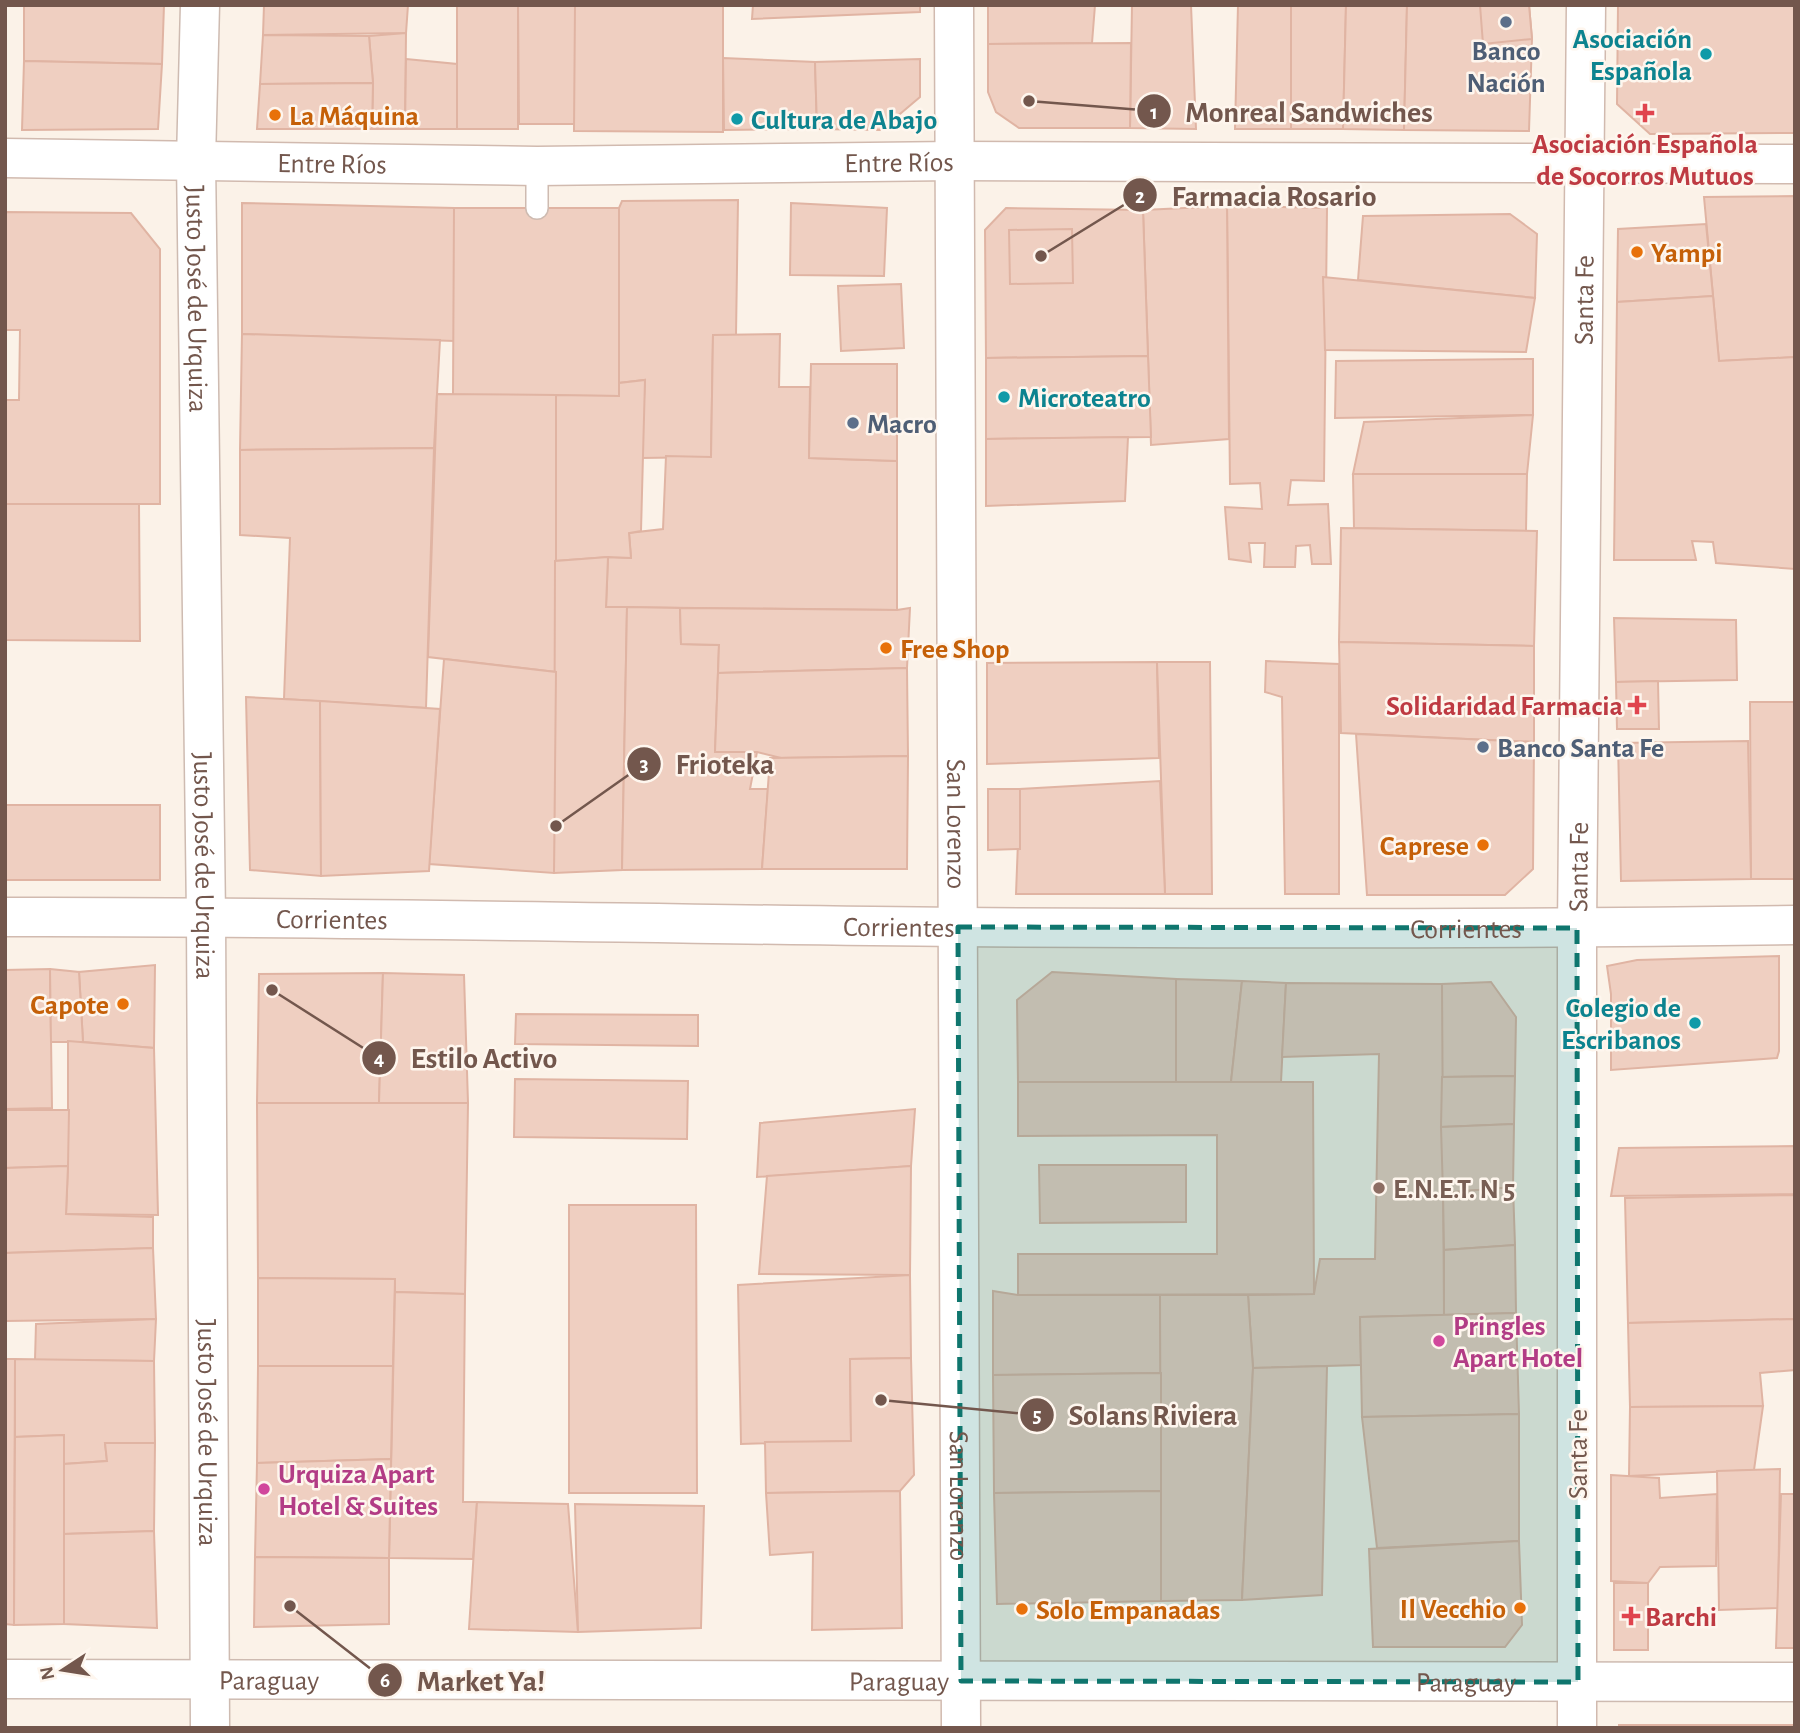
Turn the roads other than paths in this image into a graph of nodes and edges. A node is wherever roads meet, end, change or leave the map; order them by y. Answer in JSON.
{"nodes":[{"id":1,"x":200,"y":5,"type":"edge"},
{"id":2,"x":954,"y":5,"type":"edge"},
{"id":3,"x":1586,"y":5,"type":"edge"},
{"id":4,"x":5,"y":158,"type":"edge"},
{"id":5,"x":196,"y":160,"type":"junction"},
{"id":6,"x":954,"y":161,"type":"junction"},
{"id":7,"x":1795,"y":164,"type":"edge"},
{"id":8,"x":1585,"y":165,"type":"junction"},
{"id":9,"x":537,"y":166,"type":"junction"},
{"id":10,"x":537,"y":208,"type":"dead end"},
{"id":11,"x":206,"y":916,"type":"junction"},
{"id":12,"x":5,"y":917,"type":"edge"},
{"id":13,"x":1795,"y":925,"type":"edge"},
{"id":14,"x":958,"y":927,"type":"junction"},
{"id":15,"x":1577,"y":928,"type":"junction"},
{"id":16,"x":5,"y":1679,"type":"edge"},
{"id":17,"x":211,"y":1680,"type":"junction"},
{"id":18,"x":961,"y":1681,"type":"junction"},
{"id":19,"x":1578,"y":1682,"type":"junction"},
{"id":20,"x":1795,"y":1682,"type":"edge"},
{"id":21,"x":211,"y":1728,"type":"edge"},
{"id":22,"x":961,"y":1728,"type":"edge"},
{"id":23,"x":1577,"y":1728,"type":"edge"}],
"edges":[{"from":1,"to":5,"type":"main road","name":"Justo José de Urquiza"},
{"from":2,"to":6,"type":"main road","name":"San Lorenzo"},
{"from":3,"to":8,"type":"main road","name":"Santa Fe"},
{"from":4,"to":5,"type":"main road","name":"Entre Ríos"},
{"from":5,"to":9,"type":"main road","name":"Entre Ríos"},
{"from":5,"to":11,"type":"main road","name":"Justo José de Urquiza"},
{"from":6,"to":8,"type":"main road","name":"Entre Ríos"},
{"from":6,"to":9,"type":"main road","name":"Entre Ríos"},
{"from":6,"to":14,"type":"main road","name":"San Lorenzo"},
{"from":7,"to":8,"type":"main road","name":"Entre Ríos"},
{"from":8,"to":15,"type":"main road","name":"Santa Fe"},
{"from":9,"to":10,"type":"lane"},
{"from":11,"to":12,"type":"main road","name":"Corrientes"},
{"from":11,"to":14,"type":"main road","name":"Corrientes"},
{"from":11,"to":17,"type":"main road","name":"Justo José de Urquiza"},
{"from":13,"to":15,"type":"main road","name":"Corrientes"},
{"from":14,"to":15,"type":"main road","name":"Corrientes"},
{"from":14,"to":18,"type":"main road","name":"San Lorenzo"},
{"from":15,"to":19,"type":"main road","name":"Santa Fe"},
{"from":16,"to":17,"type":"main road","name":"Paraguay"},
{"from":17,"to":18,"type":"main road","name":"Paraguay"},
{"from":17,"to":21,"type":"main road","name":"Justo José de Urquiza"},
{"from":18,"to":19,"type":"main road","name":"Paraguay"},
{"from":18,"to":22,"type":"main road","name":"San Lorenzo"},
{"from":19,"to":20,"type":"main road","name":"Paraguay"},
{"from":19,"to":23,"type":"main road","name":"Santa Fe"}]}
